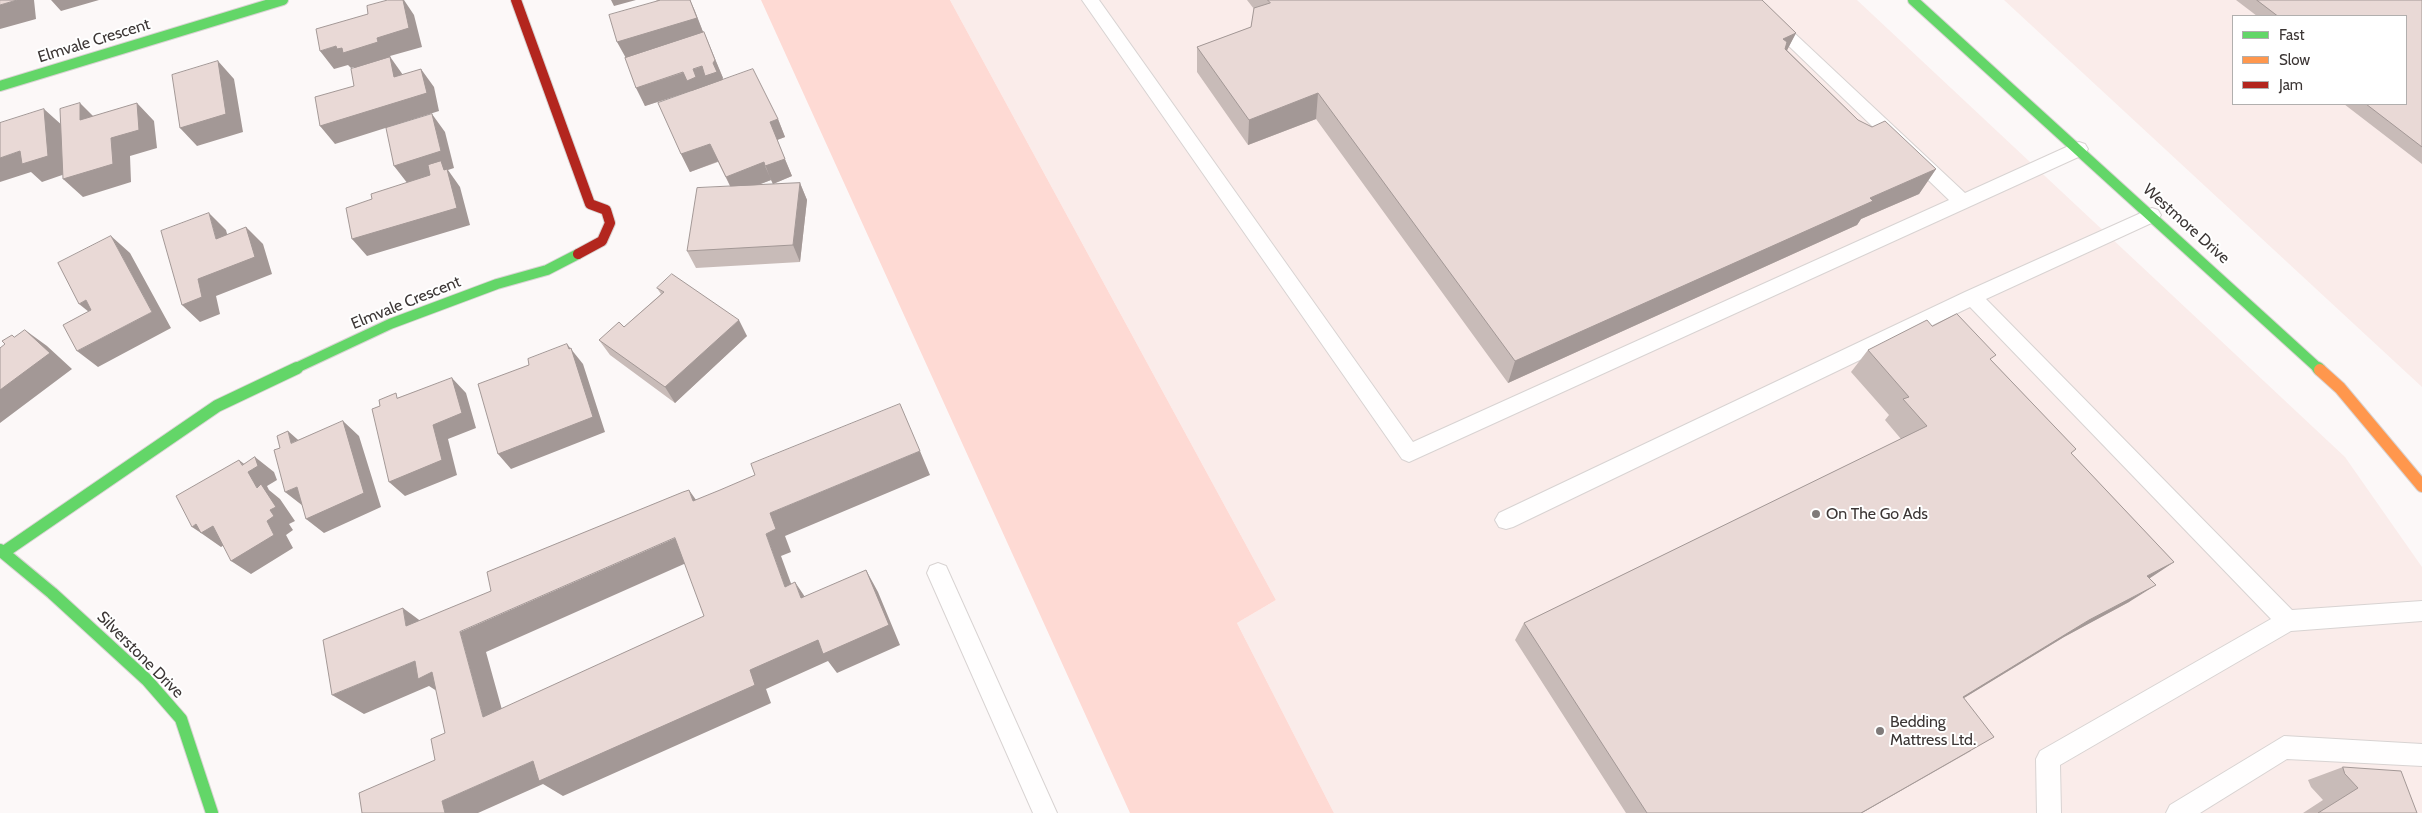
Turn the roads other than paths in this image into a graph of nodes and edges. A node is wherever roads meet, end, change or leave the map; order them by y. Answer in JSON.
{"nodes":[{"id":1,"x":283,"y":0,"type":"edge"},
{"id":2,"x":516,"y":0,"type":"edge"},
{"id":3,"x":1090,"y":0,"type":"edge"},
{"id":4,"x":1749,"y":0,"type":"edge"},
{"id":5,"x":1913,"y":0,"type":"edge"},
{"id":6,"x":0,"y":86,"type":"edge"},
{"id":7,"x":2079,"y":149,"type":"junction"},
{"id":8,"x":1963,"y":202,"type":"junction"},
{"id":9,"x":2152,"y":215,"type":"junction"},
{"id":10,"x":1972,"y":297,"type":"junction"},
{"id":11,"x":2422,"y":486,"type":"edge"},
{"id":12,"x":1506,"y":520,"type":"dead end"},
{"id":13,"x":2,"y":551,"type":"edge"},
{"id":14,"x":938,"y":574,"type":"dead end"},
{"id":15,"x":2422,"y":611,"type":"edge"},
{"id":16,"x":2288,"y":621,"type":"junction"},
{"id":17,"x":2422,"y":755,"type":"edge"},
{"id":18,"x":212,"y":813,"type":"edge"},
{"id":19,"x":1045,"y":813,"type":"edge"},
{"id":20,"x":2049,"y":813,"type":"edge"},
{"id":21,"x":2178,"y":813,"type":"edge"}],
"edges":[{"from":1,"to":6,"type":"street","name":"Elmvale Crescent"},
{"from":2,"to":13,"type":"street","name":"Elmvale Crescent"},
{"from":3,"to":8,"type":"lane"},
{"from":4,"to":8,"type":"lane"},
{"from":5,"to":7,"type":"street","name":"Westmore Drive"},
{"from":7,"to":8,"type":"lane"},
{"from":7,"to":9,"type":"street","name":"Westmore Drive"},
{"from":9,"to":10,"type":"lane"},
{"from":9,"to":11,"type":"street","name":"Westmore Drive"},
{"from":10,"to":12,"type":"lane"},
{"from":10,"to":16,"type":"lane"},
{"from":13,"to":18,"type":"street","name":"Silverstone Drive"},
{"from":14,"to":19,"type":"lane"},
{"from":15,"to":16,"type":"lane"},
{"from":16,"to":20,"type":"lane"},
{"from":17,"to":21,"type":"lane"}]}
